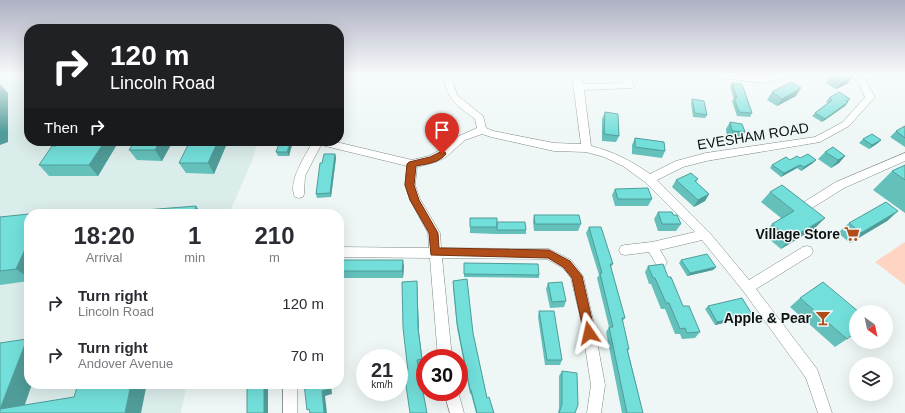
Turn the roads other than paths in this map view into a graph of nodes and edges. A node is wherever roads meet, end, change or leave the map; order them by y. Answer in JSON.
{"nodes":[{"id":1,"x":451,"y":94,"type":"edge"},
{"id":2,"x":579,"y":94,"type":"edge"},
{"id":3,"x":868,"y":94,"type":"edge"},
{"id":4,"x":482,"y":130,"type":"junction"},
{"id":5,"x":315,"y":146,"type":"edge"},
{"id":6,"x":338,"y":146,"type":"edge"},
{"id":7,"x":586,"y":148,"type":"junction"},
{"id":8,"x":905,"y":158,"type":"edge"},
{"id":9,"x":412,"y":164,"type":"junction"},
{"id":10,"x":649,"y":178,"type":"junction"},
{"id":11,"x":299,"y":194,"type":"dead end"},
{"id":12,"x":808,"y":205,"type":"edge"},
{"id":13,"x":705,"y":235,"type":"junction"},
{"id":14,"x":652,"y":247,"type":"junction"},
{"id":15,"x":625,"y":250,"type":"dead end"},
{"id":16,"x":807,"y":251,"type":"dead end"},
{"id":17,"x":344,"y":252,"type":"edge"},
{"id":18,"x":434,"y":252,"type":"junction"},
{"id":19,"x":661,"y":262,"type":"dead end"},
{"id":20,"x":748,"y":288,"type":"junction"},
{"id":21,"x":444,"y":349,"type":"edge"},
{"id":22,"x":290,"y":389,"type":"edge"},
{"id":23,"x":454,"y":401,"type":"edge"},
{"id":24,"x":290,"y":413,"type":"edge"},
{"id":25,"x":457,"y":413,"type":"edge"},
{"id":26,"x":594,"y":413,"type":"edge"},
{"id":27,"x":825,"y":413,"type":"edge"}],
"edges":[{"from":1,"to":4,"type":"street"},
{"from":2,"to":7,"type":"street"},
{"from":3,"to":10,"type":"street","name":"EVESHAM ROAD"},
{"from":4,"to":7,"type":"street"},
{"from":4,"to":9,"type":"street"},
{"from":5,"to":11,"type":"street"},
{"from":6,"to":9,"type":"street"},
{"from":7,"to":10,"type":"street"},
{"from":8,"to":12,"type":"street"},
{"from":9,"to":18,"type":"street"},
{"from":10,"to":13,"type":"street"},
{"from":13,"to":14,"type":"street"},
{"from":13,"to":20,"type":"street"},
{"from":14,"to":15,"type":"street"},
{"from":14,"to":19,"type":"street"},
{"from":16,"to":20,"type":"street"},
{"from":17,"to":18,"type":"street"},
{"from":18,"to":21,"type":"street"},
{"from":18,"to":26,"type":"street"},
{"from":20,"to":27,"type":"street"},
{"from":22,"to":24,"type":"street"},
{"from":23,"to":25,"type":"street"}]}
